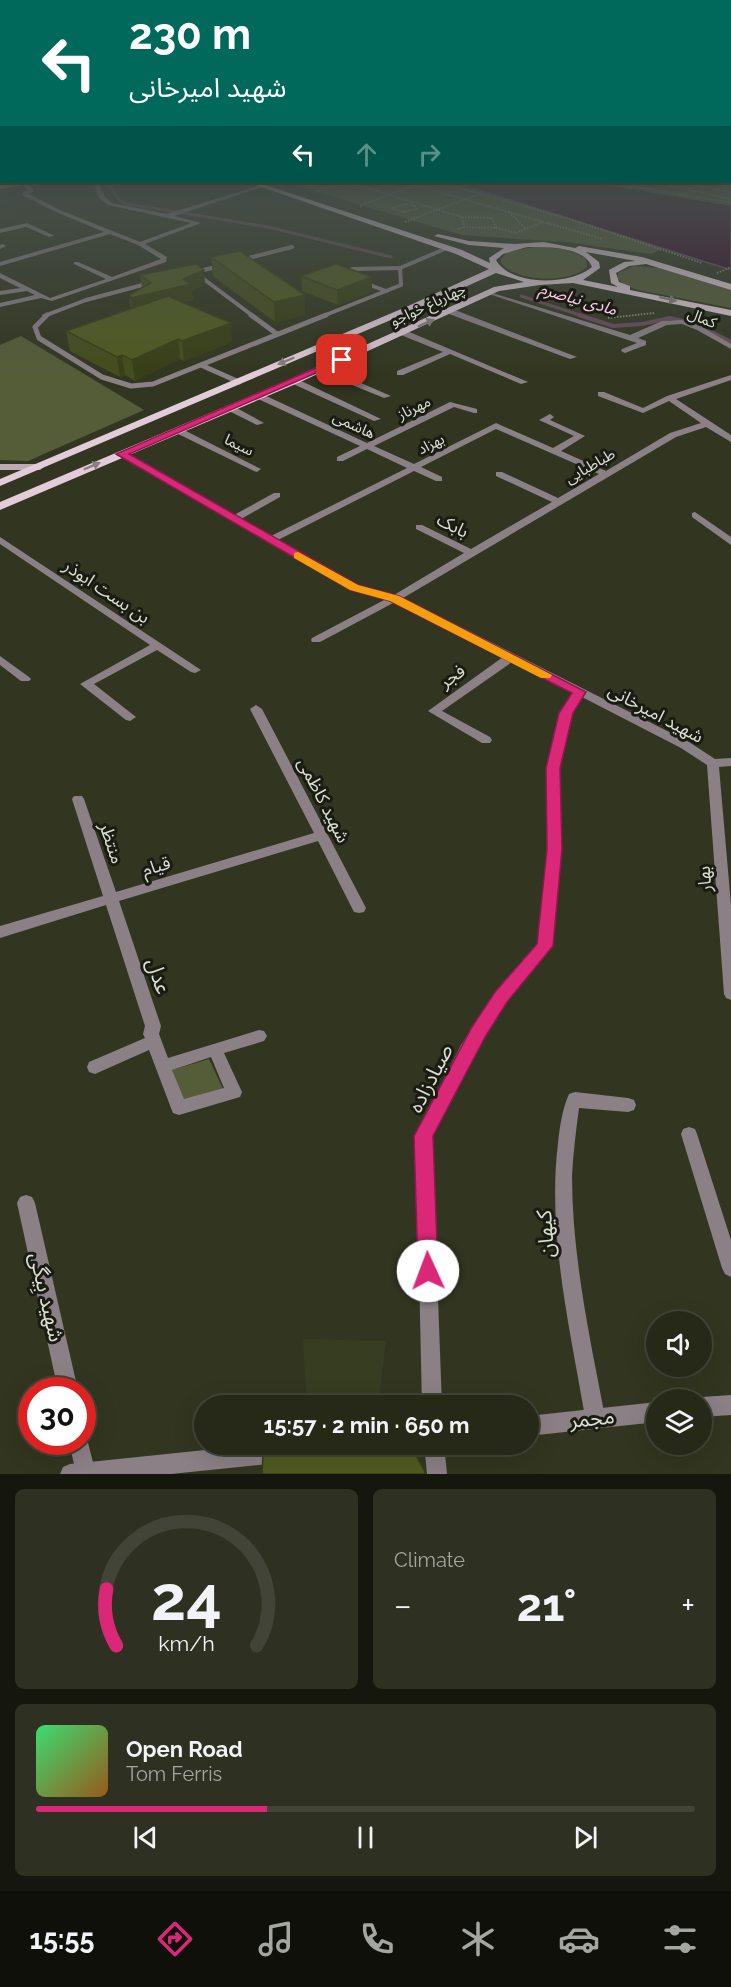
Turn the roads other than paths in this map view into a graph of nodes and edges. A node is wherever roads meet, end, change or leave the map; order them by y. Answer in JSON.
{"nodes":[{"id":1,"x":83,"y":240,"type":"edge"},
{"id":2,"x":129,"y":240,"type":"edge"},
{"id":3,"x":152,"y":240,"type":"edge"},
{"id":4,"x":424,"y":240,"type":"edge"},
{"id":5,"x":460,"y":240,"type":"edge"},
{"id":6,"x":476,"y":243,"type":"junction"},
{"id":7,"x":140,"y":244,"type":"junction"},
{"id":8,"x":521,"y":244,"type":"junction"},
{"id":9,"x":555,"y":246,"type":"junction"},
{"id":10,"x":292,"y":247,"type":"dead end"},
{"id":11,"x":447,"y":248,"type":"junction"},
{"id":12,"x":462,"y":254,"type":"junction"},
{"id":13,"x":21,"y":258,"type":"junction"},
{"id":14,"x":236,"y":262,"type":"edge"},
{"id":15,"x":32,"y":263,"type":"dead end"},
{"id":16,"x":76,"y":263,"type":"dead end"},
{"id":17,"x":0,"y":264,"type":"edge"},
{"id":18,"x":224,"y":265,"type":"edge"},
{"id":19,"x":400,"y":268,"type":"junction"},
{"id":20,"x":671,"y":268,"type":"junction"},
{"id":21,"x":496,"y":269,"type":"junction"},
{"id":22,"x":0,"y":275,"type":"edge"},
{"id":23,"x":350,"y":277,"type":"edge"},
{"id":24,"x":112,"y":279,"type":"junction"},
{"id":25,"x":359,"y":280,"type":"edge"},
{"id":26,"x":569,"y":280,"type":"junction"},
{"id":27,"x":158,"y":281,"type":"edge"},
{"id":28,"x":473,"y":281,"type":"junction"},
{"id":29,"x":540,"y":282,"type":"junction"},
{"id":30,"x":731,"y":287,"type":"edge"},
{"id":31,"x":27,"y":288,"type":"junction"},
{"id":32,"x":386,"y":291,"type":"junction"},
{"id":33,"x":494,"y":291,"type":"junction"},
{"id":34,"x":0,"y":293,"type":"edge"},
{"id":35,"x":642,"y":293,"type":"junction"},
{"id":36,"x":41,"y":296,"type":"junction"},
{"id":37,"x":0,"y":305,"type":"edge"},
{"id":38,"x":452,"y":312,"type":"junction"},
{"id":39,"x":731,"y":312,"type":"edge"},
{"id":40,"x":701,"y":323,"type":"dead end"},
{"id":41,"x":404,"y":333,"type":"junction"},
{"id":42,"x":277,"y":334,"type":"junction"},
{"id":43,"x":630,"y":337,"type":"junction"},
{"id":44,"x":731,"y":338,"type":"edge"},
{"id":45,"x":731,"y":347,"type":"edge"},
{"id":46,"x":625,"y":351,"type":"dead end"},
{"id":47,"x":449,"y":352,"type":"junction"},
{"id":48,"x":573,"y":357,"type":"dead end"},
{"id":49,"x":201,"y":365,"type":"junction"},
{"id":50,"x":321,"y":369,"type":"junction"},
{"id":51,"x":400,"y":373,"type":"dead end"},
{"id":52,"x":731,"y":377,"type":"edge"},
{"id":53,"x":294,"y":381,"type":"junction"},
{"id":54,"x":239,"y":382,"type":"junction"},
{"id":55,"x":524,"y":382,"type":"dead end"},
{"id":56,"x":601,"y":394,"type":"dead end"},
{"id":57,"x":259,"y":396,"type":"junction"},
{"id":58,"x":387,"y":396,"type":"dead end"},
{"id":59,"x":670,"y":398,"type":"junction"},
{"id":60,"x":230,"y":408,"type":"junction"},
{"id":61,"x":474,"y":411,"type":"dead end"},
{"id":62,"x":550,"y":417,"type":"dead end"},
{"id":63,"x":377,"y":419,"type":"dead end"},
{"id":64,"x":260,"y":423,"type":"dead end"},
{"id":65,"x":707,"y":424,"type":"junction"},
{"id":66,"x":177,"y":430,"type":"junction"},
{"id":67,"x":731,"y":439,"type":"edge"},
{"id":68,"x":367,"y":446,"type":"junction"},
{"id":69,"x":554,"y":451,"type":"junction"},
{"id":70,"x":121,"y":454,"type":"junction"},
{"id":71,"x":340,"y":459,"type":"dead end"},
{"id":72,"x":0,"y":467,"type":"edge"},
{"id":73,"x":40,"y":467,"type":"junction"},
{"id":74,"x":415,"y":467,"type":"junction"},
{"id":75,"x":257,"y":469,"type":"dead end"},
{"id":76,"x":499,"y":474,"type":"dead end"},
{"id":77,"x":606,"y":474,"type":"junction"},
{"id":78,"x":439,"y":479,"type":"dead end"},
{"id":79,"x":61,"y":480,"type":"junction"},
{"id":80,"x":0,"y":483,"type":"edge"},
{"id":81,"x":277,"y":495,"type":"dead end"},
{"id":82,"x":559,"y":502,"type":"junction"},
{"id":83,"x":0,"y":506,"type":"edge"},
{"id":84,"x":695,"y":515,"type":"dead end"},
{"id":85,"x":234,"y":519,"type":"junction"},
{"id":86,"x":419,"y":527,"type":"dead end"},
{"id":87,"x":0,"y":540,"type":"edge"},
{"id":88,"x":271,"y":540,"type":"junction"},
{"id":89,"x":731,"y":542,"type":"edge"},
{"id":90,"x":471,"y":553,"type":"junction"},
{"id":91,"x":395,"y":598,"type":"junction"},
{"id":92,"x":315,"y":640,"type":"dead end"},
{"id":93,"x":158,"y":645,"type":"junction"},
{"id":94,"x":511,"y":657,"type":"junction"},
{"id":95,"x":0,"y":659,"type":"edge"},
{"id":96,"x":195,"y":670,"type":"dead end"},
{"id":97,"x":25,"y":679,"type":"dead end"},
{"id":98,"x":579,"y":692,"type":"junction"},
{"id":99,"x":256,"y":709,"type":"dead end"},
{"id":100,"x":130,"y":717,"type":"dead end"},
{"id":101,"x":486,"y":740,"type":"dead end"},
{"id":102,"x":713,"y":762,"type":"junction"},
{"id":103,"x":731,"y":762,"type":"edge"},
{"id":104,"x":78,"y":799,"type":"dead end"},
{"id":105,"x":322,"y":835,"type":"junction"},
{"id":106,"x":111,"y":899,"type":"junction"},
{"id":107,"x":359,"y":908,"type":"dead end"},
{"id":108,"x":0,"y":932,"type":"edge"},
{"id":109,"x":731,"y":994,"type":"edge"},
{"id":110,"x":259,"y":1036,"type":"dead end"},
{"id":111,"x":154,"y":1041,"type":"junction"},
{"id":112,"x":215,"y":1049,"type":"junction"},
{"id":113,"x":95,"y":1066,"type":"dead end"},
{"id":114,"x":163,"y":1066,"type":"junction"},
{"id":115,"x":628,"y":1105,"type":"dead end"},
{"id":116,"x":689,"y":1134,"type":"dead end"},
{"id":117,"x":26,"y":1203,"type":"dead end"},
{"id":118,"x":731,"y":1268,"type":"edge"},
{"id":119,"x":65,"y":1377,"type":"edge"},
{"id":120,"x":432,"y":1395,"type":"edge"},
{"id":121,"x":731,"y":1404,"type":"edge"},
{"id":122,"x":712,"y":1406,"type":"edge"},
{"id":123,"x":646,"y":1413,"type":"edge"},
{"id":124,"x":596,"y":1417,"type":"junction"},
{"id":125,"x":539,"y":1425,"type":"edge"},
{"id":126,"x":79,"y":1455,"type":"edge"},
{"id":127,"x":267,"y":1455,"type":"edge"},
{"id":128,"x":435,"y":1455,"type":"edge"},
{"id":129,"x":78,"y":1473,"type":"edge"},
{"id":130,"x":437,"y":1474,"type":"edge"}],
"edges":[{"from":1,"to":13,"type":"street"},
{"from":2,"to":7,"type":"street"},
{"from":3,"to":7,"type":"street"},
{"from":4,"to":11,"type":"main road"},
{"from":5,"to":6,"type":"main road"},
{"from":6,"to":8,"type":"main road"},
{"from":6,"to":12,"type":"main road"},
{"from":7,"to":24,"type":"street"},
{"from":8,"to":9,"type":"main road"},
{"from":8,"to":21,"type":"main road"},
{"from":9,"to":20,"type":"main road"},
{"from":9,"to":26,"type":"main road"},
{"from":10,"to":14,"type":"lane"},
{"from":11,"to":12,"type":"main road"},
{"from":11,"to":19,"type":"lane"},
{"from":12,"to":21,"type":"main road"},
{"from":12,"to":28,"type":"main road"},
{"from":13,"to":15,"type":"street"},
{"from":13,"to":17,"type":"street"},
{"from":16,"to":24,"type":"street"},
{"from":18,"to":42,"type":"lane"},
{"from":19,"to":23,"type":"lane"},
{"from":19,"to":32,"type":"lane"},
{"from":20,"to":30,"type":"main road"},
{"from":20,"to":35,"type":"main road"},
{"from":21,"to":28,"type":"main road","name":"چهارباغ خواجو"},
{"from":21,"to":29,"type":"main road"},
{"from":22,"to":31,"type":"street"},
{"from":24,"to":36,"type":"street"},
{"from":25,"to":32,"type":"lane"},
{"from":26,"to":29,"type":"main road"},
{"from":26,"to":35,"type":"main road"},
{"from":27,"to":49,"type":"lane"},
{"from":28,"to":33,"type":"main road"},
{"from":28,"to":54,"type":"main road","name":"چهارباغ خواجو","one_way":true},
{"from":29,"to":33,"type":"main road","name":"چهارباغ خواجو"},
{"from":31,"to":34,"type":"street"},
{"from":31,"to":36,"type":"street"},
{"from":32,"to":42,"type":"lane"},
{"from":33,"to":38,"type":"main road","name":"چهارباغ خواجو"},
{"from":33,"to":43,"type":"street"},
{"from":35,"to":39,"type":"main road","one_way":true},
{"from":36,"to":37,"type":"street"},
{"from":41,"to":38,"type":"main road","name":"چهارباغ خواجو","one_way":true},
{"from":38,"to":48,"type":"street"},
{"from":40,"to":44,"type":"street"},
{"from":41,"to":47,"type":"street"},
{"from":41,"to":50,"type":"main road","name":"چهارباغ خواجو"},
{"from":42,"to":49,"type":"lane"},
{"from":43,"to":45,"type":"street","name":"کمال"},
{"from":43,"to":46,"type":"street"},
{"from":47,"to":51,"type":"street"},
{"from":47,"to":55,"type":"street"},
{"from":49,"to":54,"type":"lane"},
{"from":50,"to":53,"type":"main road","name":"چهارباغ خواجو"},
{"from":50,"to":58,"type":"street"},
{"from":52,"to":59,"type":"street"},
{"from":53,"to":57,"type":"main road","name":"چهارباغ خواجو"},
{"from":53,"to":63,"type":"street"},
{"from":54,"to":73,"type":"main road","name":"چهارباغ خواجو"},
{"from":56,"to":59,"type":"street"},
{"from":57,"to":60,"type":"main road","name":"چهارباغ خواجو"},
{"from":57,"to":68,"type":"street","name":"هاشمی"},
{"from":59,"to":65,"type":"street"},
{"from":60,"to":64,"type":"street"},
{"from":60,"to":66,"type":"main road","name":"چهارباغ خواجو"},
{"from":61,"to":68,"type":"street","name":"مهرناز"},
{"from":62,"to":69,"type":"street"},
{"from":65,"to":67,"type":"street"},
{"from":65,"to":77,"type":"street","name":"طباطبایی"},
{"from":66,"to":70,"type":"main road","name":"چهارباغ خواجو"},
{"from":66,"to":75,"type":"street","name":"سیما"},
{"from":68,"to":71,"type":"street","name":"مهرناز"},
{"from":68,"to":74,"type":"street","name":"هاشمی"},
{"from":69,"to":74,"type":"street","name":"بهزاد"},
{"from":69,"to":77,"type":"street","name":"بهزاد"},
{"from":79,"to":70,"type":"main road","name":"چهارباغ خواجو","one_way":true},
{"from":70,"to":85,"type":"street","name":"شهید امیرخانی"},
{"from":72,"to":73,"type":"main road"},
{"from":73,"to":79,"type":"main road"},
{"from":73,"to":80,"type":"main road","name":"چهارباغ خواجو"},
{"from":74,"to":78,"type":"street","name":"هاشمی"},
{"from":74,"to":88,"type":"street","name":"بهزاد"},
{"from":76,"to":82,"type":"street"},
{"from":77,"to":82,"type":"street","name":"طباطبایی"},
{"from":79,"to":83,"type":"main road","name":"چهارباغ خواجو"},
{"from":81,"to":85,"type":"street"},
{"from":82,"to":90,"type":"street","name":"طباطبایی"},
{"from":84,"to":89,"type":"street"},
{"from":85,"to":88,"type":"street","name":"شهید امیرخانی"},
{"from":86,"to":90,"type":"street","name":"بابک"},
{"from":87,"to":93,"type":"street","name":"بن بست ابوذر"},
{"from":88,"to":91,"type":"street","name":"شهید امیرخانی"},
{"from":90,"to":91,"type":"street","name":"طباطبایی"},
{"from":91,"to":92,"type":"street","name":"طباطبایی"},
{"from":91,"to":94,"type":"street","name":"شهید امیرخانی"},
{"from":93,"to":96,"type":"street","name":"بن بست ابوذر"},
{"from":93,"to":100,"type":"street"},
{"from":94,"to":98,"type":"street","name":"شهید امیرخانی"},
{"from":94,"to":101,"type":"street","name":"فجر"},
{"from":95,"to":97,"type":"street"},
{"from":98,"to":102,"type":"street","name":"شهید امیرخانی"},
{"from":98,"to":120,"type":"street","name":"صیادزاده"},
{"from":99,"to":105,"type":"street","name":"شهید کاظمی"},
{"from":102,"to":103,"type":"street","name":"شهید امیرخانی"},
{"from":102,"to":109,"type":"street","name":"بهار"},
{"from":104,"to":106,"type":"street","name":"منتظر"},
{"from":105,"to":106,"type":"street","name":"قیام"},
{"from":105,"to":107,"type":"street","name":"شهید کاظمی"},
{"from":106,"to":108,"type":"street","name":"قیام"},
{"from":106,"to":111,"type":"street","name":"عدل"},
{"from":110,"to":112,"type":"street"},
{"from":111,"to":113,"type":"street"},
{"from":111,"to":114,"type":"street","name":"عدل"},
{"from":112,"to":114,"type":"street"},
{"from":112,"to":114,"type":"street","name":"عدل"},
{"from":115,"to":124,"type":"street","name":"کیهان"},
{"from":116,"to":118,"type":"street"},
{"from":117,"to":119,"type":"street","name":"شهید بِیگی"},
{"from":121,"to":122,"type":"street"},
{"from":123,"to":124,"type":"street","name":"مجمر"},
{"from":124,"to":125,"type":"street","name":"مجمر"},
{"from":126,"to":129,"type":"street"},
{"from":127,"to":129,"type":"street"},
{"from":128,"to":130,"type":"street"}]}
